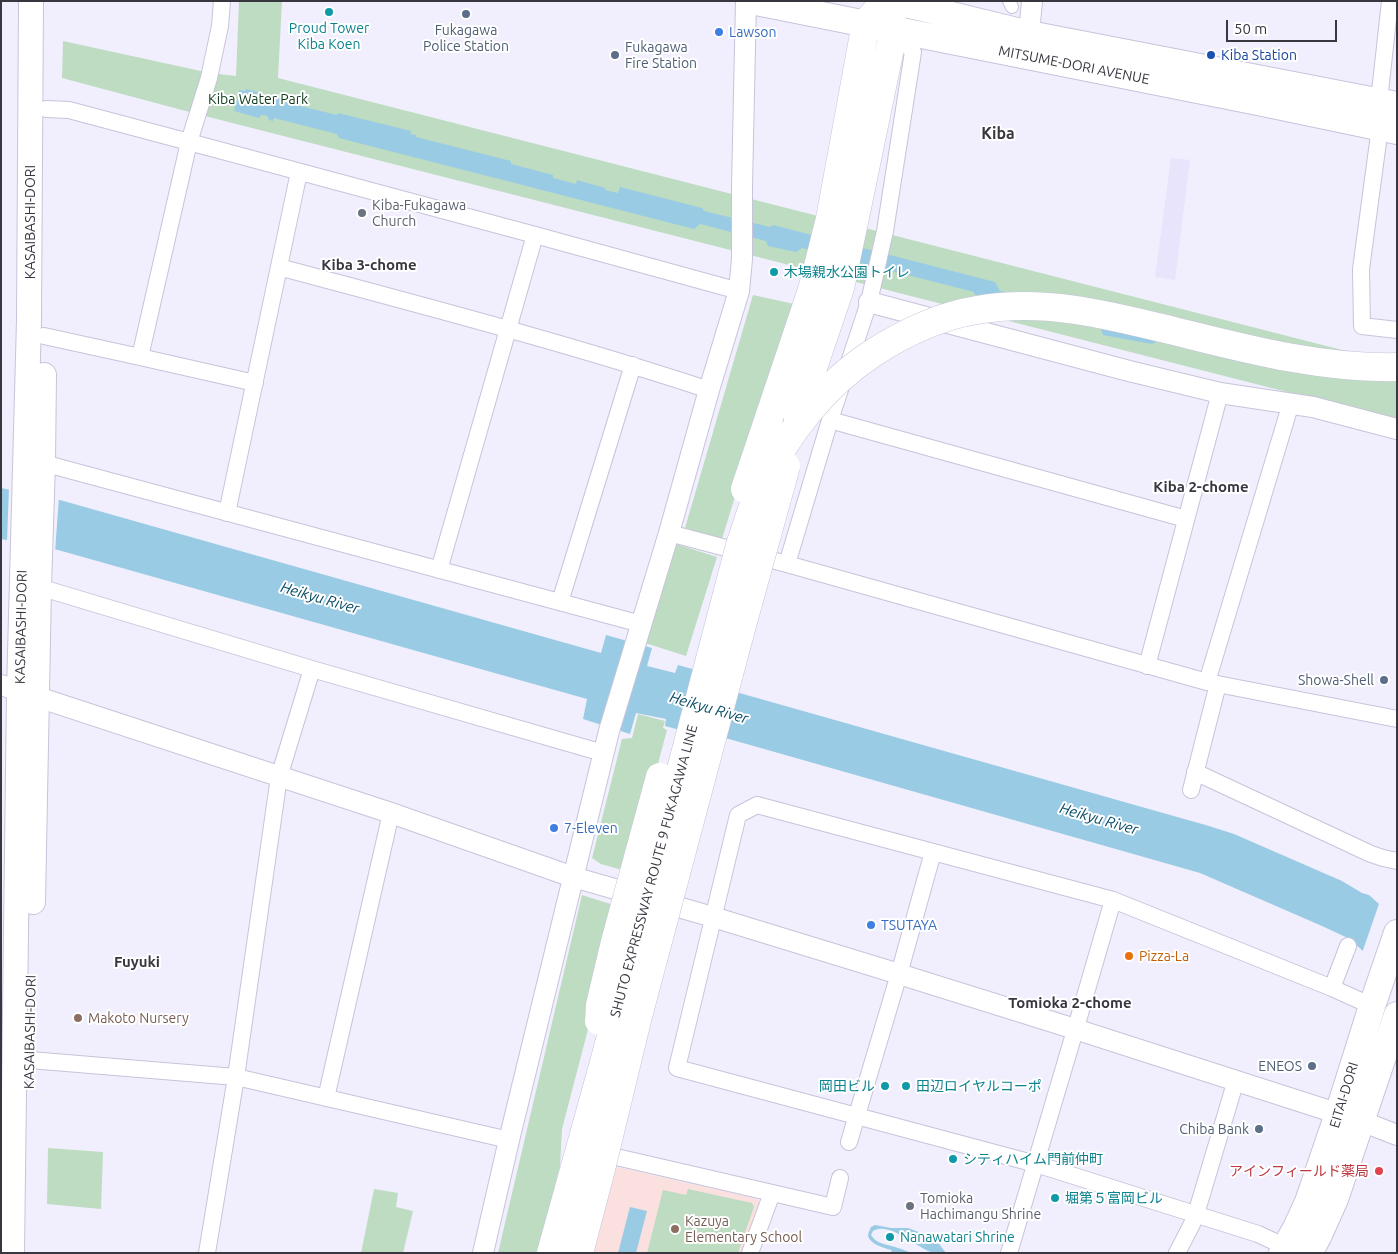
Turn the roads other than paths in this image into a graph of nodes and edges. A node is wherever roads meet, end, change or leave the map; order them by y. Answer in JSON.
{"nodes":[{"id":1,"x":31,"y":1,"type":"edge"},
{"id":2,"x":47,"y":1,"type":"edge"},
{"id":3,"x":222,"y":1,"type":"edge"},
{"id":4,"x":746,"y":1,"type":"edge"},
{"id":5,"x":752,"y":1,"type":"edge"},
{"id":6,"x":885,"y":1,"type":"edge"},
{"id":7,"x":890,"y":1,"type":"edge"},
{"id":8,"x":1032,"y":1,"type":"edge"},
{"id":9,"x":1390,"y":1,"type":"edge"},
{"id":10,"x":866,"y":23,"type":"junction"},
{"id":11,"x":894,"y":29,"type":"junction"},
{"id":12,"x":1029,"y":34,"type":"junction"},
{"id":13,"x":1388,"y":103,"type":"edge"},
{"id":14,"x":46,"y":108,"type":"junction"},
{"id":15,"x":1389,"y":129,"type":"edge"},
{"id":16,"x":189,"y":142,"type":"junction"},
{"id":17,"x":299,"y":172,"type":"junction"},
{"id":18,"x":842,"y":220,"type":"junction"},
{"id":19,"x":535,"y":235,"type":"junction"},
{"id":20,"x":279,"y":267,"type":"junction"},
{"id":21,"x":739,"y":292,"type":"junction"},
{"id":22,"x":869,"y":302,"type":"junction"},
{"id":23,"x":508,"y":329,"type":"junction"},
{"id":24,"x":1397,"y":330,"type":"edge"},
{"id":25,"x":44,"y":336,"type":"junction"},
{"id":26,"x":140,"y":357,"type":"junction"},
{"id":27,"x":633,"y":365,"type":"junction"},
{"id":28,"x":1397,"y":367,"type":"edge"},
{"id":29,"x":254,"y":383,"type":"junction"},
{"id":30,"x":709,"y":390,"type":"junction"},
{"id":31,"x":1220,"y":393,"type":"junction"},
{"id":32,"x":1292,"y":404,"type":"junction"},
{"id":33,"x":830,"y":420,"type":"junction"},
{"id":34,"x":1397,"y":429,"type":"edge"},
{"id":35,"x":37,"y":477,"type":"junction"},
{"id":36,"x":228,"y":513,"type":"junction"},
{"id":37,"x":1186,"y":520,"type":"junction"},
{"id":38,"x":669,"y":533,"type":"junction"},
{"id":39,"x":31,"y":558,"type":"junction"},
{"id":40,"x":787,"y":564,"type":"junction"},
{"id":41,"x":439,"y":570,"type":"junction"},
{"id":42,"x":39,"y":587,"type":"junction"},
{"id":43,"x":560,"y":602,"type":"junction"},
{"id":44,"x":641,"y":624,"type":"junction"},
{"id":45,"x":1147,"y":666,"type":"junction"},
{"id":46,"x":312,"y":669,"type":"junction"},
{"id":47,"x":1212,"y":683,"type":"junction"},
{"id":48,"x":19,"y":691,"type":"edge"},
{"id":49,"x":1397,"y":719,"type":"edge"},
{"id":50,"x":603,"y":753,"type":"junction"},
{"id":51,"x":1195,"y":772,"type":"junction"},
{"id":52,"x":279,"y":777,"type":"junction"},
{"id":53,"x":1191,"y":790,"type":"dead end"},
{"id":54,"x":391,"y":813,"type":"junction"},
{"id":55,"x":933,"y":852,"type":"junction"},
{"id":56,"x":1397,"y":861,"type":"edge"},
{"id":57,"x":573,"y":877,"type":"junction"},
{"id":58,"x":1113,"y":900,"type":"junction"},
{"id":59,"x":713,"y":917,"type":"junction"},
{"id":60,"x":1397,"y":933,"type":"edge"},
{"id":61,"x":1348,"y":946,"type":"dead end"},
{"id":62,"x":899,"y":974,"type":"junction"},
{"id":63,"x":1332,"y":988,"type":"junction"},
{"id":64,"x":1372,"y":1006,"type":"junction"},
{"id":65,"x":1397,"y":1015,"type":"edge"},
{"id":66,"x":1076,"y":1029,"type":"junction"},
{"id":67,"x":15,"y":1053,"type":"edge"},
{"id":68,"x":605,"y":1059,"type":"junction"},
{"id":69,"x":236,"y":1078,"type":"junction"},
{"id":70,"x":1236,"y":1080,"type":"junction"},
{"id":71,"x":326,"y":1098,"type":"junction"},
{"id":72,"x":857,"y":1116,"type":"junction"},
{"id":73,"x":1350,"y":1117,"type":"junction"},
{"id":74,"x":1397,"y":1135,"type":"edge"},
{"id":75,"x":509,"y":1140,"type":"junction"},
{"id":76,"x":849,"y":1142,"type":"dead end"},
{"id":77,"x":612,"y":1156,"type":"dead end"},
{"id":78,"x":1036,"y":1164,"type":"junction"},
{"id":79,"x":840,"y":1178,"type":"dead end"},
{"id":80,"x":772,"y":1194,"type":"junction"},
{"id":81,"x":1196,"y":1214,"type":"junction"},
{"id":82,"x":1292,"y":1251,"type":"edge"},
{"id":83,"x":12,"y":1253,"type":"edge"},
{"id":84,"x":28,"y":1253,"type":"edge"},
{"id":85,"x":208,"y":1253,"type":"edge"},
{"id":86,"x":483,"y":1253,"type":"edge"},
{"id":87,"x":551,"y":1253,"type":"edge"},
{"id":88,"x":570,"y":1253,"type":"edge"},
{"id":89,"x":579,"y":1253,"type":"edge"},
{"id":90,"x":750,"y":1253,"type":"edge"},
{"id":91,"x":1009,"y":1253,"type":"edge"},
{"id":92,"x":1177,"y":1253,"type":"edge"}],
"edges":[{"from":1,"to":35,"type":"main road","name":"KASAIBASHI-DORI"},
{"from":2,"to":14,"type":"main road","name":"KASAIBASHI-DORI"},
{"from":3,"to":16,"type":"street"},
{"from":4,"to":21,"type":"street"},
{"from":5,"to":10,"type":"main road","name":"MITSUME-DORI AVENUE"},
{"from":6,"to":10,"type":"highway"},
{"from":6,"to":11,"type":"highway"},
{"from":7,"to":12,"type":"main road","name":"MITSUME-DORI AVENUE"},
{"from":8,"to":12,"type":"street"},
{"from":9,"to":13,"type":"street"},
{"from":10,"to":11,"type":"main road","name":"MITSUME-DORI AVENUE"},
{"from":10,"to":18,"type":"highway"},
{"from":11,"to":15,"type":"main road","name":"MITSUME-DORI AVENUE"},
{"from":11,"to":18,"type":"highway"},
{"from":11,"to":22,"type":"street"},
{"from":12,"to":13,"type":"main road","name":"MITSUME-DORI AVENUE"},
{"from":14,"to":16,"type":"street"},
{"from":14,"to":25,"type":"main road","name":"KASAIBASHI-DORI"},
{"from":15,"to":24,"type":"street"},
{"from":16,"to":17,"type":"street"},
{"from":16,"to":26,"type":"street"},
{"from":17,"to":19,"type":"street"},
{"from":17,"to":20,"type":"street"},
{"from":18,"to":68,"type":"highway","bridge":true},
{"from":18,"to":89,"type":"highway","bridge":true},
{"from":19,"to":21,"type":"street"},
{"from":19,"to":23,"type":"street"},
{"from":20,"to":23,"type":"street"},
{"from":20,"to":29,"type":"street"},
{"from":21,"to":30,"type":"street"},
{"from":22,"to":31,"type":"street"},
{"from":22,"to":33,"type":"street"},
{"from":23,"to":27,"type":"street"},
{"from":23,"to":41,"type":"street"},
{"from":25,"to":26,"type":"street"},
{"from":25,"to":35,"type":"main road","name":"KASAIBASHI-DORI"},
{"from":26,"to":29,"type":"street"},
{"from":27,"to":30,"type":"street"},
{"from":27,"to":43,"type":"street"},
{"from":28,"to":68,"type":"highway","name":"SHUTO EXPRESSWAY ROUTE 9 FUKAGAWA LINE","bridge":true},
{"from":28,"to":88,"type":"highway","name":"SHUTO EXPRESSWAY ROUTE 9 FUKAGAWA LINE","bridge":true},
{"from":29,"to":36,"type":"street"},
{"from":30,"to":38,"type":"street"},
{"from":31,"to":32,"type":"street"},
{"from":31,"to":37,"type":"street"},
{"from":32,"to":34,"type":"street"},
{"from":32,"to":47,"type":"street"},
{"from":33,"to":37,"type":"street"},
{"from":33,"to":40,"type":"street"},
{"from":35,"to":36,"type":"street"},
{"from":35,"to":39,"type":"main road","name":"KASAIBASHI-DORI"},
{"from":36,"to":41,"type":"street"},
{"from":37,"to":45,"type":"street"},
{"from":38,"to":40,"type":"street"},
{"from":38,"to":44,"type":"street"},
{"from":39,"to":42,"type":"main road","name":"KASAIBASHI-DORI"},
{"from":39,"to":48,"type":"main road","name":"KASAIBASHI-DORI"},
{"from":40,"to":45,"type":"street"},
{"from":41,"to":43,"type":"street"},
{"from":42,"to":46,"type":"street"},
{"from":42,"to":48,"type":"main road","name":"KASAIBASHI-DORI"},
{"from":43,"to":44,"type":"street"},
{"from":44,"to":50,"type":"street"},
{"from":45,"to":47,"type":"street"},
{"from":46,"to":50,"type":"street"},
{"from":46,"to":52,"type":"street"},
{"from":47,"to":49,"type":"street"},
{"from":47,"to":51,"type":"street"},
{"from":48,"to":52,"type":"street"},
{"from":48,"to":67,"type":"main road","name":"KASAIBASHI-DORI"},
{"from":50,"to":57,"type":"street"},
{"from":51,"to":53,"type":"street"},
{"from":51,"to":56,"type":"street"},
{"from":52,"to":54,"type":"street"},
{"from":52,"to":69,"type":"street"},
{"from":54,"to":57,"type":"street"},
{"from":54,"to":71,"type":"street"},
{"from":55,"to":58,"type":"street"},
{"from":55,"to":59,"type":"street"},
{"from":55,"to":62,"type":"street"},
{"from":57,"to":59,"type":"street"},
{"from":57,"to":75,"type":"street"},
{"from":58,"to":63,"type":"street"},
{"from":58,"to":66,"type":"street"},
{"from":59,"to":62,"type":"street"},
{"from":59,"to":72,"type":"street"},
{"from":60,"to":64,"type":"main road","name":"EITAI-DORI"},
{"from":61,"to":63,"type":"street"},
{"from":62,"to":66,"type":"street"},
{"from":62,"to":72,"type":"street"},
{"from":63,"to":64,"type":"street"},
{"from":64,"to":73,"type":"main road","name":"EITAI-DORI"},
{"from":65,"to":73,"type":"main road","name":"EITAI-DORI"},
{"from":66,"to":70,"type":"street"},
{"from":66,"to":78,"type":"street"},
{"from":67,"to":69,"type":"street"},
{"from":67,"to":83,"type":"main road","name":"KASAIBASHI-DORI"},
{"from":67,"to":84,"type":"main road","name":"KASAIBASHI-DORI"},
{"from":68,"to":87,"type":"highway","name":"SHUTO EXPRESSWAY ROUTE 9 FUKAGAWA LINE","bridge":true},
{"from":69,"to":71,"type":"street"},
{"from":69,"to":85,"type":"street"},
{"from":70,"to":73,"type":"street"},
{"from":70,"to":81,"type":"street"},
{"from":71,"to":75,"type":"street"},
{"from":72,"to":76,"type":"street"},
{"from":72,"to":78,"type":"street"},
{"from":73,"to":74,"type":"street"},
{"from":73,"to":82,"type":"main road","name":"EITAI-DORI"},
{"from":75,"to":86,"type":"street"},
{"from":77,"to":80,"type":"street"},
{"from":78,"to":81,"type":"street"},
{"from":78,"to":91,"type":"street"},
{"from":79,"to":80,"type":"street"},
{"from":80,"to":90,"type":"street"},
{"from":81,"to":82,"type":"street"},
{"from":81,"to":92,"type":"street"}]}
